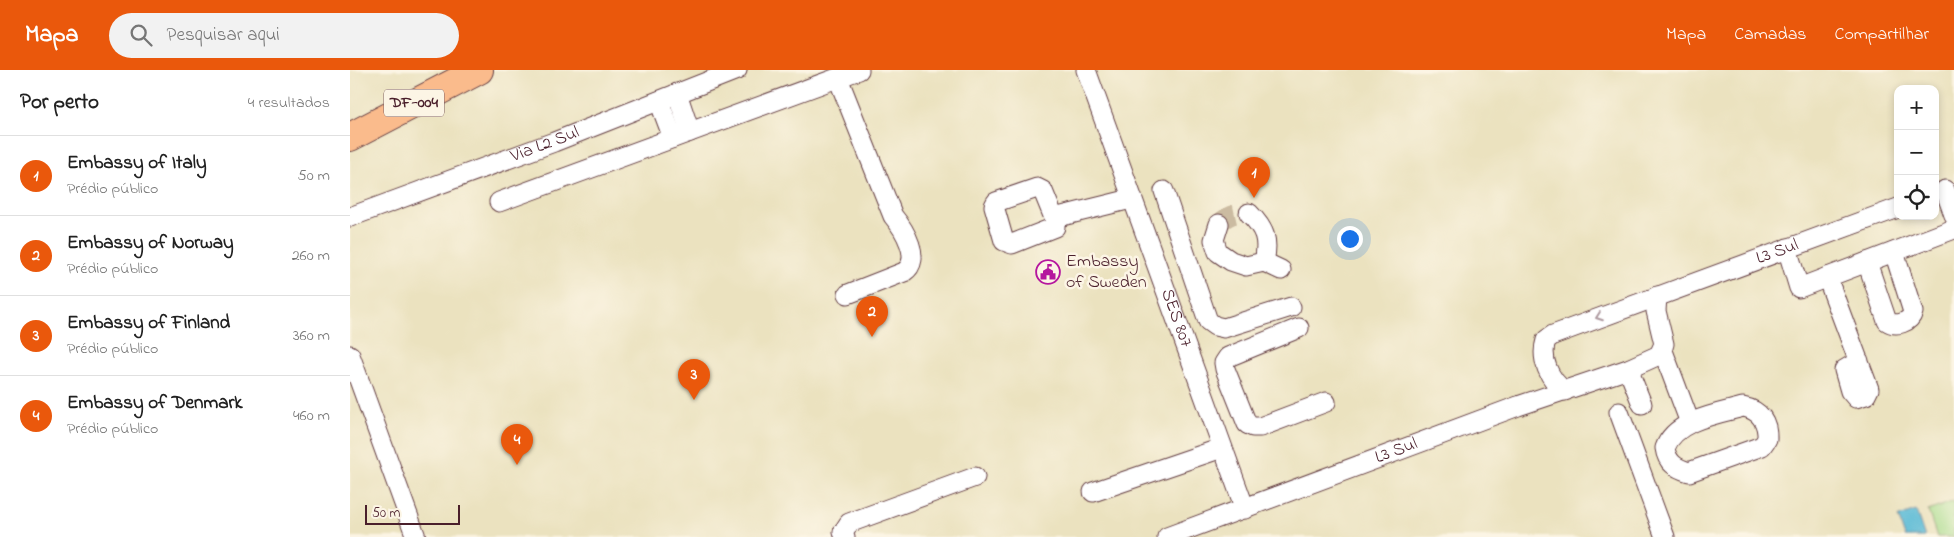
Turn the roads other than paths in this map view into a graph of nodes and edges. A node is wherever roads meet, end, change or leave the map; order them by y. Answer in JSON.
{"nodes":[{"id":1,"x":480,"y":70,"type":"edge"},
{"id":2,"x":737,"y":70,"type":"edge"},
{"id":3,"x":857,"y":70,"type":"edge"},
{"id":4,"x":1086,"y":70,"type":"edge"},
{"id":5,"x":838,"y":78,"type":"junction"},
{"id":6,"x":438,"y":90,"type":"junction"},
{"id":7,"x":677,"y":93,"type":"junction"},
{"id":8,"x":659,"y":101,"type":"junction"},
{"id":9,"x":350,"y":115,"type":"edge"},
{"id":10,"x":682,"y":135,"type":"junction"},
{"id":11,"x":350,"y":137,"type":"edge"},
{"id":12,"x":1945,"y":190,"type":"edge"},
{"id":13,"x":1164,"y":191,"type":"dead end"},
{"id":14,"x":1131,"y":199,"type":"junction"},
{"id":15,"x":499,"y":202,"type":"dead end"},
{"id":16,"x":1894,"y":209,"type":"edge"},
{"id":17,"x":1249,"y":213,"type":"dead end"},
{"id":18,"x":1954,"y":215,"type":"edge"},
{"id":19,"x":350,"y":217,"type":"edge"},
{"id":20,"x":1054,"y":218,"type":"dead end"},
{"id":21,"x":1219,"y":224,"type":"dead end"},
{"id":22,"x":1954,"y":229,"type":"edge"},
{"id":23,"x":1787,"y":248,"type":"junction"},
{"id":24,"x":1894,"y":252,"type":"junction"},
{"id":25,"x":1867,"y":262,"type":"junction"},
{"id":26,"x":1827,"y":277,"type":"junction"},
{"id":27,"x":848,"y":294,"type":"dead end"},
{"id":28,"x":1652,"y":303,"type":"junction"},
{"id":29,"x":1291,"y":308,"type":"dead end"},
{"id":30,"x":1298,"y":328,"type":"dead end"},
{"id":31,"x":1663,"y":351,"type":"junction"},
{"id":32,"x":350,"y":355,"type":"edge"},
{"id":33,"x":1859,"y":361,"type":"dead end"},
{"id":34,"x":1628,"y":369,"type":"junction"},
{"id":35,"x":1556,"y":390,"type":"junction"},
{"id":36,"x":1326,"y":402,"type":"dead end"},
{"id":37,"x":1642,"y":404,"type":"dead end"},
{"id":38,"x":1619,"y":412,"type":"dead end"},
{"id":39,"x":1690,"y":423,"type":"junction"},
{"id":40,"x":1222,"y":448,"type":"junction"},
{"id":41,"x":975,"y":477,"type":"dead end"},
{"id":42,"x":1093,"y":492,"type":"dead end"},
{"id":43,"x":1245,"y":509,"type":"junction"},
{"id":44,"x":416,"y":537,"type":"edge"},
{"id":45,"x":845,"y":537,"type":"edge"},
{"id":46,"x":1167,"y":537,"type":"edge"},
{"id":47,"x":1665,"y":537,"type":"edge"}],
"edges":[{"from":1,"to":6,"type":"highway","number":"DF-004"},
{"from":2,"to":7,"type":"street","name":"Via L2 Sul"},
{"from":3,"to":5,"type":"street"},
{"from":4,"to":14,"type":"street","name":"SES 807"},
{"from":5,"to":10,"type":"street"},
{"from":5,"to":27,"type":"street"},
{"from":6,"to":9,"type":"highway"},
{"from":6,"to":11,"type":"highway","number":"DF-004"},
{"from":7,"to":8,"type":"street","name":"Via L2 Sul"},
{"from":7,"to":10,"type":"street"},
{"from":8,"to":10,"type":"street"},
{"from":8,"to":19,"type":"street","name":"Via L2 Sul"},
{"from":10,"to":15,"type":"street"},
{"from":12,"to":18,"type":"street"},
{"from":13,"to":29,"type":"street"},
{"from":14,"to":20,"type":"street"},
{"from":14,"to":40,"type":"street","name":"SES 807"},
{"from":16,"to":23,"type":"street","name":"L3 Sul"},
{"from":17,"to":21,"type":"street"},
{"from":22,"to":24,"type":"street"},
{"from":23,"to":26,"type":"street"},
{"from":23,"to":28,"type":"street","name":"L3 Sul"},
{"from":24,"to":25,"type":"street"},
{"from":24,"to":25,"type":"street"},
{"from":25,"to":26,"type":"street"},
{"from":26,"to":33,"type":"street"},
{"from":28,"to":31,"type":"street"},
{"from":28,"to":35,"type":"street","name":"L3 Sul","one_way":true},
{"from":30,"to":36,"type":"street"},
{"from":31,"to":34,"type":"street","name":"L3 Sul"},
{"from":31,"to":39,"type":"street"},
{"from":32,"to":44,"type":"street"},
{"from":34,"to":35,"type":"street","name":"L3 Sul"},
{"from":34,"to":37,"type":"street"},
{"from":35,"to":43,"type":"street","name":"L3 Sul"},
{"from":38,"to":47,"type":"street"},
{"from":39,"to":39,"type":"street"},
{"from":40,"to":42,"type":"street"},
{"from":40,"to":43,"type":"street","name":"SES 807"},
{"from":41,"to":45,"type":"street"},
{"from":43,"to":46,"type":"street","name":"L3 Sul"}]}
